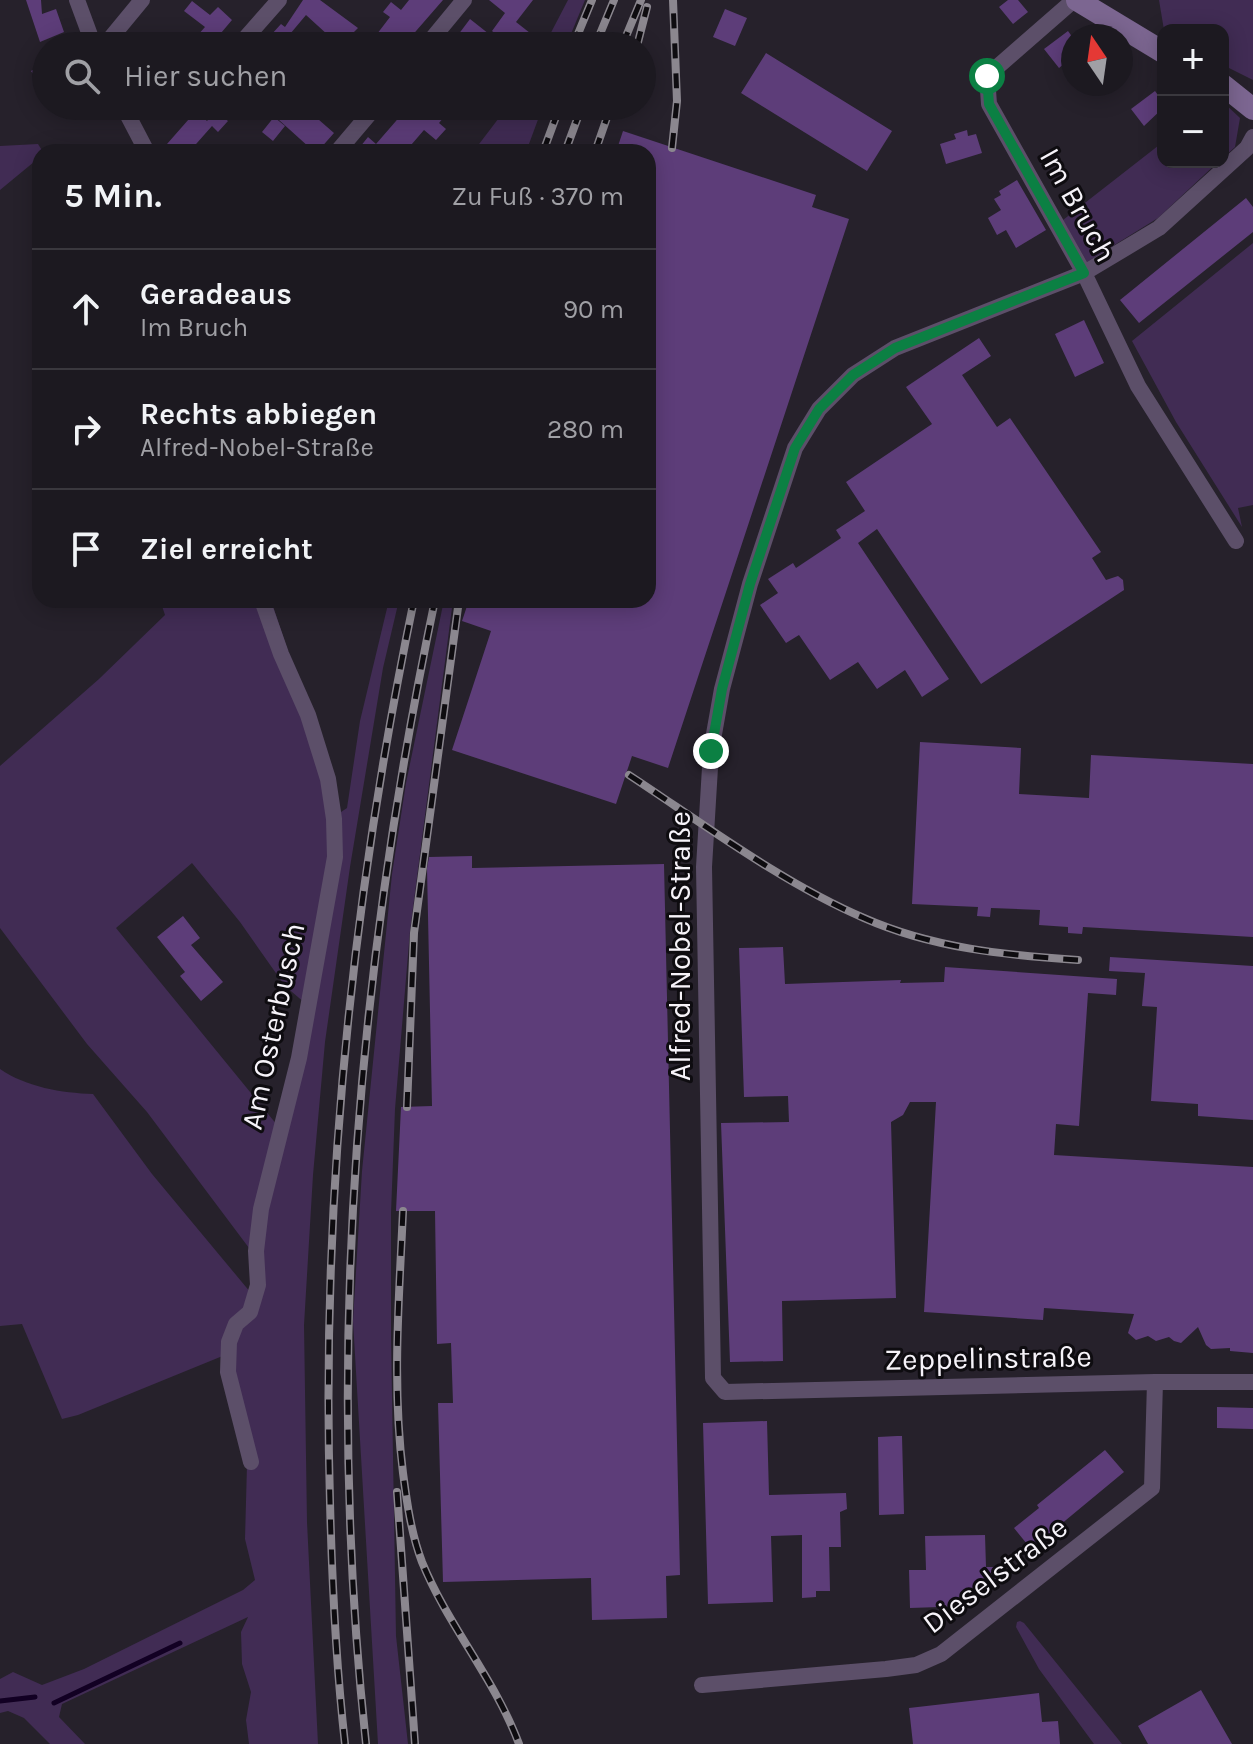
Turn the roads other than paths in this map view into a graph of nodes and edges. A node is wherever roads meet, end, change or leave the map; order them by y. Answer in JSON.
{"nodes":[{"id":1,"x":77,"y":0,"type":"edge"},
{"id":2,"x":142,"y":0,"type":"edge"},
{"id":3,"x":279,"y":0,"type":"edge"},
{"id":4,"x":464,"y":0,"type":"edge"},
{"id":5,"x":1076,"y":0,"type":"edge"},
{"id":6,"x":89,"y":32,"type":"edge"},
{"id":7,"x":116,"y":32,"type":"edge"},
{"id":8,"x":251,"y":32,"type":"edge"},
{"id":9,"x":438,"y":32,"type":"edge"},
{"id":10,"x":1157,"y":48,"type":"edge"},
{"id":11,"x":1229,"y":90,"type":"edge"},
{"id":12,"x":1253,"y":109,"type":"edge"},
{"id":13,"x":130,"y":120,"type":"edge"},
{"id":14,"x":364,"y":120,"type":"edge"},
{"id":15,"x":1253,"y":137,"type":"edge"},
{"id":16,"x":143,"y":144,"type":"edge"},
{"id":17,"x":344,"y":144,"type":"edge"},
{"id":18,"x":1084,"y":273,"type":"junction"},
{"id":19,"x":1236,"y":541,"type":"dead end"},
{"id":20,"x":265,"y":608,"type":"edge"},
{"id":21,"x":1155,"y":1382,"type":"junction"},
{"id":22,"x":1253,"y":1382,"type":"edge"},
{"id":23,"x":725,"y":1392,"type":"joint"},
{"id":24,"x":251,"y":1462,"type":"dead end"},
{"id":25,"x":702,"y":1685,"type":"dead end"}],
"edges":[{"from":1,"to":6,"type":"street"},
{"from":2,"to":7,"type":"street"},
{"from":3,"to":8,"type":"street"},
{"from":4,"to":9,"type":"street"},
{"from":5,"to":10,"type":"street"},
{"from":5,"to":18,"type":"street","name":"Im Bruch"},
{"from":11,"to":12,"type":"street"},
{"from":13,"to":16,"type":"street"},
{"from":14,"to":17,"type":"street"},
{"from":15,"to":18,"type":"street","name":"Alfred-Nobel-Straße"},
{"from":18,"to":19,"type":"street","name":"Im Bruch"},
{"from":18,"to":23,"type":"street","name":"Alfred-Nobel-Straße"},
{"from":20,"to":24,"type":"street","name":"Am Osterbusch"},
{"from":21,"to":22,"type":"street","name":"Zeppelinstraße"},
{"from":21,"to":23,"type":"street","name":"Zeppelinstraße"},
{"from":21,"to":25,"type":"street","name":"Dieselstraße"}]}
